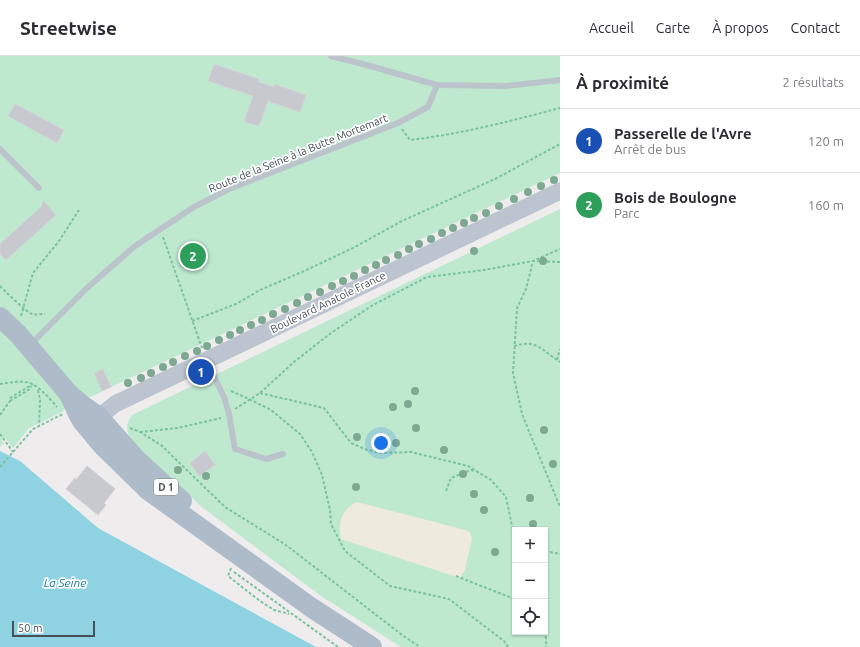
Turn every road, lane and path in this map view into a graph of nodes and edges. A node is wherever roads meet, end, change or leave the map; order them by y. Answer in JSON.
{"nodes":[{"id":1,"x":331,"y":56,"type":"edge"},
{"id":2,"x":560,"y":80,"type":"edge"},
{"id":3,"x":437,"y":85,"type":"junction"},
{"id":4,"x":560,"y":108,"type":"edge"},
{"id":5,"x":398,"y":123,"type":"junction"},
{"id":6,"x":560,"y":144,"type":"edge"},
{"id":7,"x":0,"y":149,"type":"edge"},
{"id":8,"x":40,"y":188,"type":"dead end"},
{"id":9,"x":560,"y":191,"type":"edge"},
{"id":10,"x":79,"y":210,"type":"dead end"},
{"id":11,"x":160,"y":228,"type":"junction"},
{"id":12,"x":560,"y":249,"type":"edge"},
{"id":13,"x":534,"y":261,"type":"junction"},
{"id":14,"x":560,"y":262,"type":"edge"},
{"id":15,"x":0,"y":286,"type":"edge"},
{"id":16,"x":22,"y":308,"type":"junction"},
{"id":17,"x":45,"y":314,"type":"dead end"},
{"id":18,"x":0,"y":317,"type":"edge"},
{"id":19,"x":192,"y":321,"type":"junction"},
{"id":20,"x":23,"y":340,"type":"junction"},
{"id":21,"x":514,"y":346,"type":"junction"},
{"id":22,"x":560,"y":349,"type":"edge"},
{"id":23,"x":206,"y":360,"type":"junction"},
{"id":24,"x":557,"y":360,"type":"junction"},
{"id":25,"x":560,"y":362,"type":"edge"},
{"id":26,"x":0,"y":384,"type":"edge"},
{"id":27,"x":32,"y":384,"type":"junction"},
{"id":28,"x":219,"y":387,"type":"junction"},
{"id":29,"x":38,"y":389,"type":"junction"},
{"id":30,"x":260,"y":393,"type":"junction"},
{"id":31,"x":249,"y":399,"type":"junction"},
{"id":32,"x":64,"y":401,"type":"junction"},
{"id":33,"x":64,"y":414,"type":"dead end"},
{"id":34,"x":229,"y":414,"type":"junction"},
{"id":35,"x":0,"y":415,"type":"edge"},
{"id":36,"x":99,"y":417,"type":"junction"},
{"id":37,"x":37,"y":427,"type":"junction"},
{"id":38,"x":126,"y":427,"type":"dead end"},
{"id":39,"x":140,"y":432,"type":"junction"},
{"id":40,"x":0,"y":434,"type":"edge"},
{"id":41,"x":102,"y":445,"type":"junction"},
{"id":42,"x":14,"y":451,"type":"junction"},
{"id":43,"x":283,"y":454,"type":"dead end"},
{"id":44,"x":0,"y":467,"type":"edge"},
{"id":45,"x":475,"y":471,"type":"junction"},
{"id":46,"x":446,"y":491,"type":"dead end"},
{"id":47,"x":560,"y":507,"type":"edge"},
{"id":48,"x":512,"y":527,"type":"edge"},
{"id":49,"x":548,"y":552,"type":"edge"},
{"id":50,"x":237,"y":554,"type":"junction"},
{"id":51,"x":560,"y":554,"type":"edge"},
{"id":52,"x":456,"y":576,"type":"dead end"},
{"id":53,"x":514,"y":599,"type":"edge"},
{"id":54,"x":545,"y":635,"type":"edge"},
{"id":55,"x":338,"y":646,"type":"edge"},
{"id":56,"x":372,"y":647,"type":"edge"},
{"id":57,"x":420,"y":647,"type":"edge"},
{"id":58,"x":508,"y":647,"type":"edge"},
{"id":59,"x":546,"y":647,"type":"edge"}],
"edges":[{"from":1,"to":3,"type":"lane"},
{"from":2,"to":3,"type":"lane"},
{"from":3,"to":5,"type":"lane","name":"Route de la Seine à la Butte Mortemart"},
{"from":4,"to":5,"type":"path"},
{"from":5,"to":11,"type":"lane","name":"Route de la Seine à la Butte Mortemart"},
{"from":6,"to":19,"type":"path"},
{"from":7,"to":8,"type":"lane"},
{"from":9,"to":23,"type":"main road","name":"Boulevard Anatole France"},
{"from":10,"to":16,"type":"path"},
{"from":11,"to":19,"type":"path"},
{"from":11,"to":20,"type":"lane","name":"Route de la Seine à la Butte Mortemart"},
{"from":12,"to":13,"type":"path"},
{"from":13,"to":14,"type":"path"},
{"from":13,"to":21,"type":"path"},
{"from":13,"to":30,"type":"path"},
{"from":15,"to":16,"type":"path"},
{"from":16,"to":17,"type":"path"},
{"from":16,"to":20,"type":"path"},
{"from":18,"to":20,"type":"main road"},
{"from":19,"to":23,"type":"path"},
{"from":20,"to":32,"type":"main road"},
{"from":21,"to":24,"type":"path"},
{"from":21,"to":47,"type":"path"},
{"from":22,"to":24,"type":"path"},
{"from":23,"to":28,"type":"lane"},
{"from":23,"to":36,"type":"main road","name":"Boulevard Anatole France"},
{"from":24,"to":25,"type":"path"},
{"from":26,"to":27,"type":"path"},
{"from":27,"to":29,"type":"path"},
{"from":27,"to":35,"type":"path"},
{"from":28,"to":31,"type":"path"},
{"from":28,"to":34,"type":"lane"},
{"from":29,"to":32,"type":"path"},
{"from":29,"to":37,"type":"path"},
{"from":30,"to":31,"type":"path"},
{"from":30,"to":45,"type":"path"},
{"from":31,"to":34,"type":"path"},
{"from":31,"to":58,"type":"path"},
{"from":32,"to":36,"type":"main road"},
{"from":32,"to":41,"type":"main road","number":"D 1"},
{"from":33,"to":37,"type":"path"},
{"from":34,"to":39,"type":"path"},
{"from":34,"to":43,"type":"lane"},
{"from":36,"to":41,"type":"main road"},
{"from":36,"to":50,"type":"main road","number":"D 1"},
{"from":37,"to":42,"type":"path"},
{"from":38,"to":39,"type":"path"},
{"from":39,"to":57,"type":"path"},
{"from":40,"to":42,"type":"path"},
{"from":41,"to":50,"type":"main road","number":"D 1"},
{"from":42,"to":44,"type":"path"},
{"from":45,"to":46,"type":"path"},
{"from":45,"to":48,"type":"path"},
{"from":49,"to":51,"type":"path"},
{"from":50,"to":55,"type":"path"},
{"from":50,"to":56,"type":"main road","number":"D 1"},
{"from":52,"to":53,"type":"path"},
{"from":54,"to":59,"type":"path"}]}
